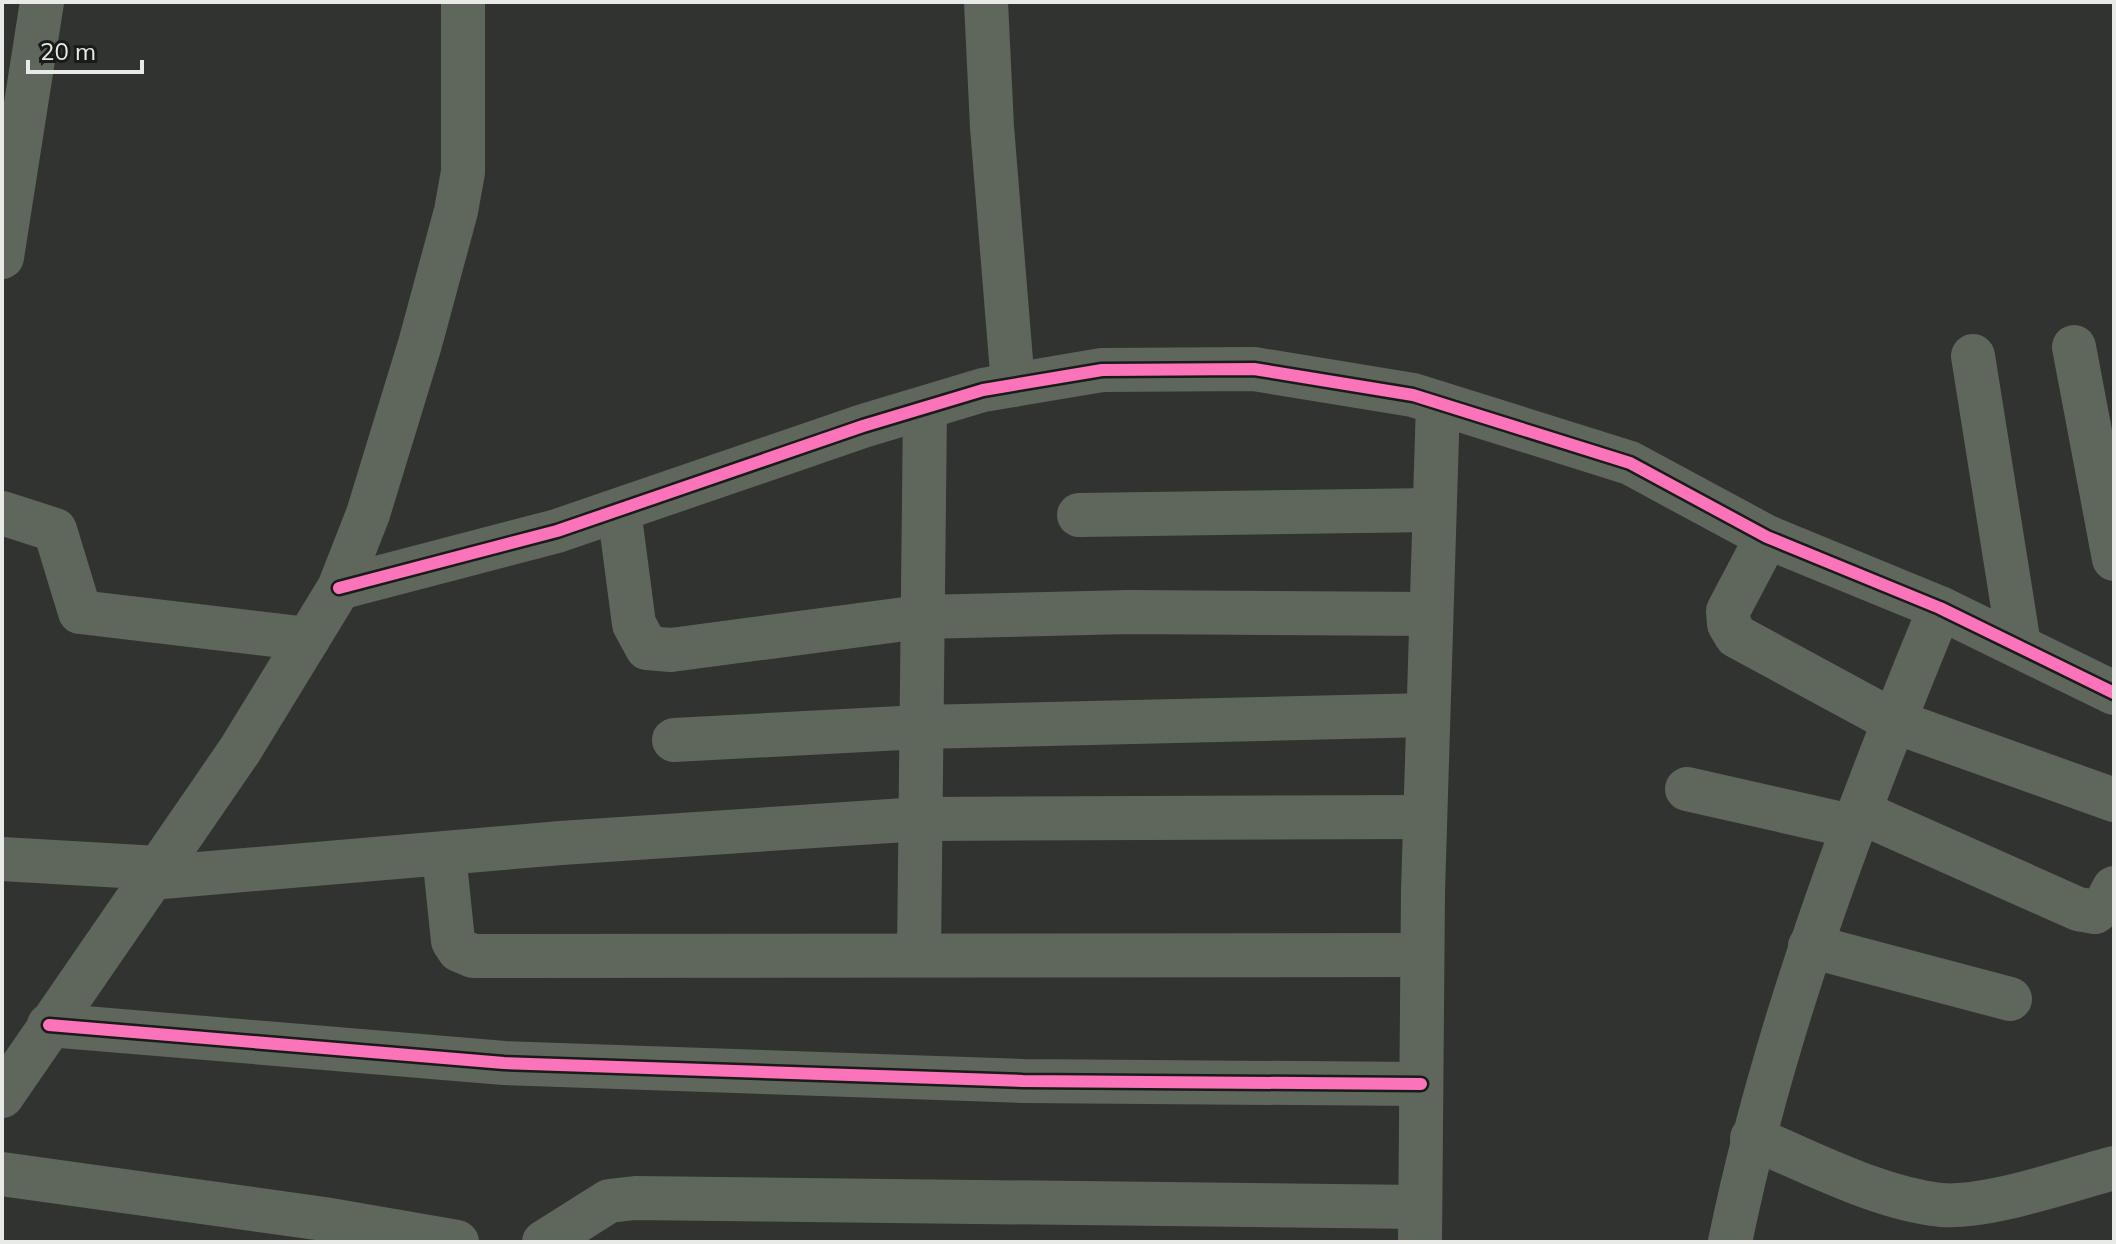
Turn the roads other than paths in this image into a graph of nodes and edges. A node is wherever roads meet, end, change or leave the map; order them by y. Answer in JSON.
{"nodes":[{"id":1,"x":42,"y":2,"type":"edge"},
{"id":2,"x":463,"y":2,"type":"edge"},
{"id":3,"x":986,"y":2,"type":"edge"},
{"id":4,"x":2,"y":257,"type":"edge"},
{"id":5,"x":2074,"y":347,"type":"dead end"},
{"id":6,"x":1973,"y":356,"type":"dead end"},
{"id":7,"x":1013,"y":385,"type":"junction"},
{"id":8,"x":1438,"y":403,"type":"junction"},
{"id":9,"x":925,"y":408,"type":"junction"},
{"id":10,"x":619,"y":510,"type":"junction"},
{"id":11,"x":1434,"y":510,"type":"junction"},
{"id":12,"x":2,"y":513,"type":"edge"},
{"id":13,"x":1079,"y":515,"type":"dead end"},
{"id":14,"x":1767,"y":537,"type":"junction"},
{"id":15,"x":2114,"y":559,"type":"edge"},
{"id":16,"x":339,"y":588,"type":"junction"},
{"id":17,"x":1940,"y":608,"type":"junction"},
{"id":18,"x":1431,"y":614,"type":"junction"},
{"id":19,"x":920,"y":617,"type":"junction"},
{"id":20,"x":308,"y":639,"type":"junction"},
{"id":21,"x":2019,"y":645,"type":"junction"},
{"id":22,"x":2114,"y":693,"type":"edge"},
{"id":23,"x":1428,"y":715,"type":"junction"},
{"id":24,"x":1893,"y":721,"type":"junction"},
{"id":25,"x":920,"y":727,"type":"junction"},
{"id":26,"x":674,"y":740,"type":"dead end"},
{"id":27,"x":1687,"y":789,"type":"dead end"},
{"id":28,"x":2114,"y":800,"type":"edge"},
{"id":29,"x":1425,"y":817,"type":"junction"},
{"id":30,"x":920,"y":819,"type":"junction"},
{"id":31,"x":1857,"y":820,"type":"junction"},
{"id":32,"x":444,"y":854,"type":"junction"},
{"id":33,"x":2,"y":859,"type":"edge"},
{"id":34,"x":154,"y":873,"type":"junction"},
{"id":35,"x":2114,"y":888,"type":"edge"},
{"id":36,"x":1810,"y":946,"type":"junction"},
{"id":37,"x":919,"y":955,"type":"junction"},
{"id":38,"x":1422,"y":955,"type":"junction"},
{"id":39,"x":2010,"y":999,"type":"dead end"},
{"id":40,"x":49,"y":1025,"type":"junction"},
{"id":41,"x":1421,"y":1084,"type":"junction"},
{"id":42,"x":2,"y":1096,"type":"edge"},
{"id":43,"x":1752,"y":1138,"type":"junction"},
{"id":44,"x":2114,"y":1168,"type":"edge"},
{"id":45,"x":2,"y":1174,"type":"edge"},
{"id":46,"x":1420,"y":1225,"type":"edge"},
{"id":47,"x":457,"y":1242,"type":"edge"},
{"id":48,"x":544,"y":1242,"type":"edge"},
{"id":49,"x":1730,"y":1242,"type":"edge"}],
"edges":[{"from":1,"to":4,"type":"street"},
{"from":2,"to":16,"type":"street"},
{"from":3,"to":7,"type":"street"},
{"from":5,"to":15,"type":"street"},
{"from":6,"to":21,"type":"street"},
{"from":7,"to":8,"type":"street"},
{"from":7,"to":9,"type":"street"},
{"from":8,"to":11,"type":"street"},
{"from":8,"to":14,"type":"street"},
{"from":9,"to":10,"type":"street"},
{"from":9,"to":19,"type":"street"},
{"from":10,"to":16,"type":"street"},
{"from":10,"to":19,"type":"street"},
{"from":11,"to":13,"type":"street"},
{"from":11,"to":18,"type":"street"},
{"from":12,"to":20,"type":"street"},
{"from":14,"to":17,"type":"street"},
{"from":14,"to":24,"type":"street"},
{"from":16,"to":20,"type":"street"},
{"from":17,"to":21,"type":"street"},
{"from":17,"to":24,"type":"street"},
{"from":18,"to":19,"type":"street"},
{"from":18,"to":23,"type":"street"},
{"from":19,"to":25,"type":"street"},
{"from":20,"to":34,"type":"street"},
{"from":21,"to":22,"type":"street"},
{"from":23,"to":25,"type":"street"},
{"from":23,"to":29,"type":"street"},
{"from":24,"to":28,"type":"street"},
{"from":24,"to":31,"type":"street"},
{"from":25,"to":26,"type":"street"},
{"from":25,"to":30,"type":"street"},
{"from":27,"to":31,"type":"street"},
{"from":29,"to":30,"type":"street"},
{"from":29,"to":38,"type":"street"},
{"from":30,"to":32,"type":"street"},
{"from":30,"to":37,"type":"street"},
{"from":31,"to":35,"type":"street"},
{"from":31,"to":36,"type":"street"},
{"from":32,"to":34,"type":"street"},
{"from":32,"to":37,"type":"street"},
{"from":33,"to":34,"type":"street"},
{"from":34,"to":40,"type":"street"},
{"from":36,"to":39,"type":"street"},
{"from":36,"to":43,"type":"street"},
{"from":37,"to":38,"type":"street"},
{"from":38,"to":41,"type":"street"},
{"from":40,"to":41,"type":"street"},
{"from":40,"to":42,"type":"street"},
{"from":41,"to":46,"type":"street"},
{"from":43,"to":44,"type":"street"},
{"from":43,"to":49,"type":"street"},
{"from":45,"to":47,"type":"street"},
{"from":46,"to":48,"type":"street"}]}
